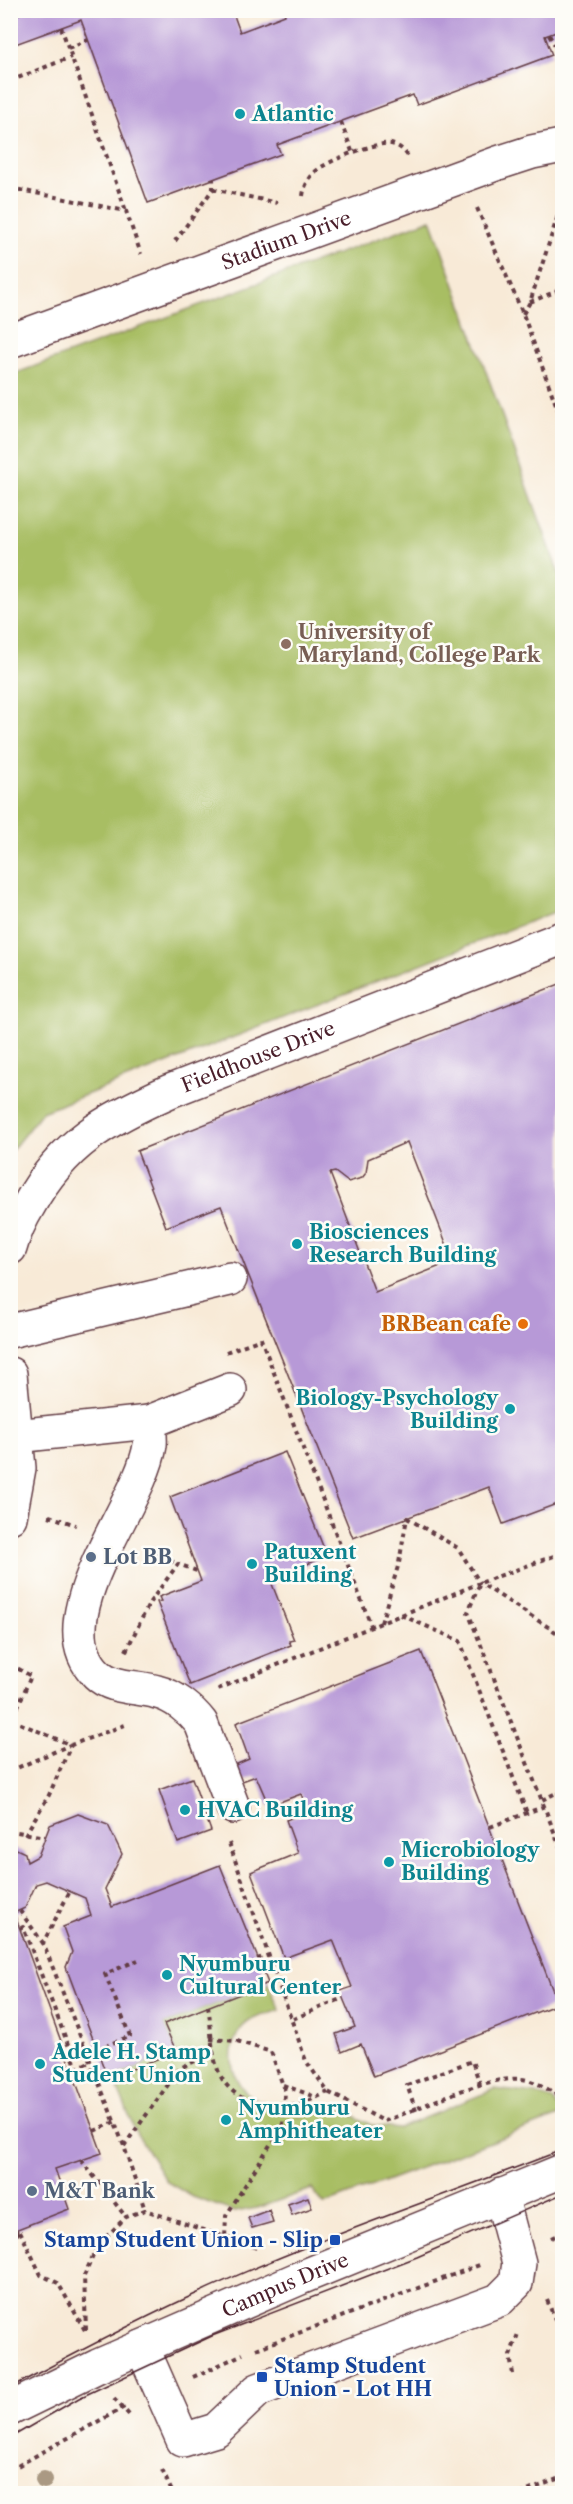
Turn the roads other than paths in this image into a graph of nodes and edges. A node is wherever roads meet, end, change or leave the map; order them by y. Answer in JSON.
{"nodes":[{"id":1,"x":562,"y":146,"type":"edge"},
{"id":2,"x":10,"y":341,"type":"edge"},
{"id":3,"x":562,"y":938,"type":"edge"},
{"id":4,"x":10,"y":1248,"type":"edge"},
{"id":5,"x":230,"y":1279,"type":"dead end"},
{"id":6,"x":10,"y":1331,"type":"edge"},
{"id":7,"x":10,"y":1374,"type":"edge"},
{"id":8,"x":230,"y":1390,"type":"dead end"},
{"id":9,"x":149,"y":1422,"type":"junction"},
{"id":10,"x":16,"y":1436,"type":"junction"},
{"id":11,"x":10,"y":1517,"type":"edge"},
{"id":12,"x":229,"y":1820,"type":"road end"},
{"id":13,"x":562,"y":2171,"type":"edge"},
{"id":14,"x":501,"y":2195,"type":"junction"},
{"id":15,"x":142,"y":2347,"type":"junction"},
{"id":16,"x":10,"y":2409,"type":"edge"}],
"edges":[{"from":1,"to":2,"type":"street","name":"Stadium Drive"},
{"from":3,"to":4,"type":"street","name":"Fieldhouse Drive"},
{"from":5,"to":6,"type":"street"},
{"from":7,"to":10,"type":"street"},
{"from":8,"to":9,"type":"street"},
{"from":9,"to":10,"type":"street"},
{"from":9,"to":12,"type":"street"},
{"from":10,"to":11,"type":"street"},
{"from":13,"to":14,"type":"street","name":"Campus Drive"},
{"from":14,"to":15,"type":"street","name":"Campus Drive"},
{"from":14,"to":15,"type":"street"},
{"from":15,"to":16,"type":"street","name":"Campus Drive"}]}
